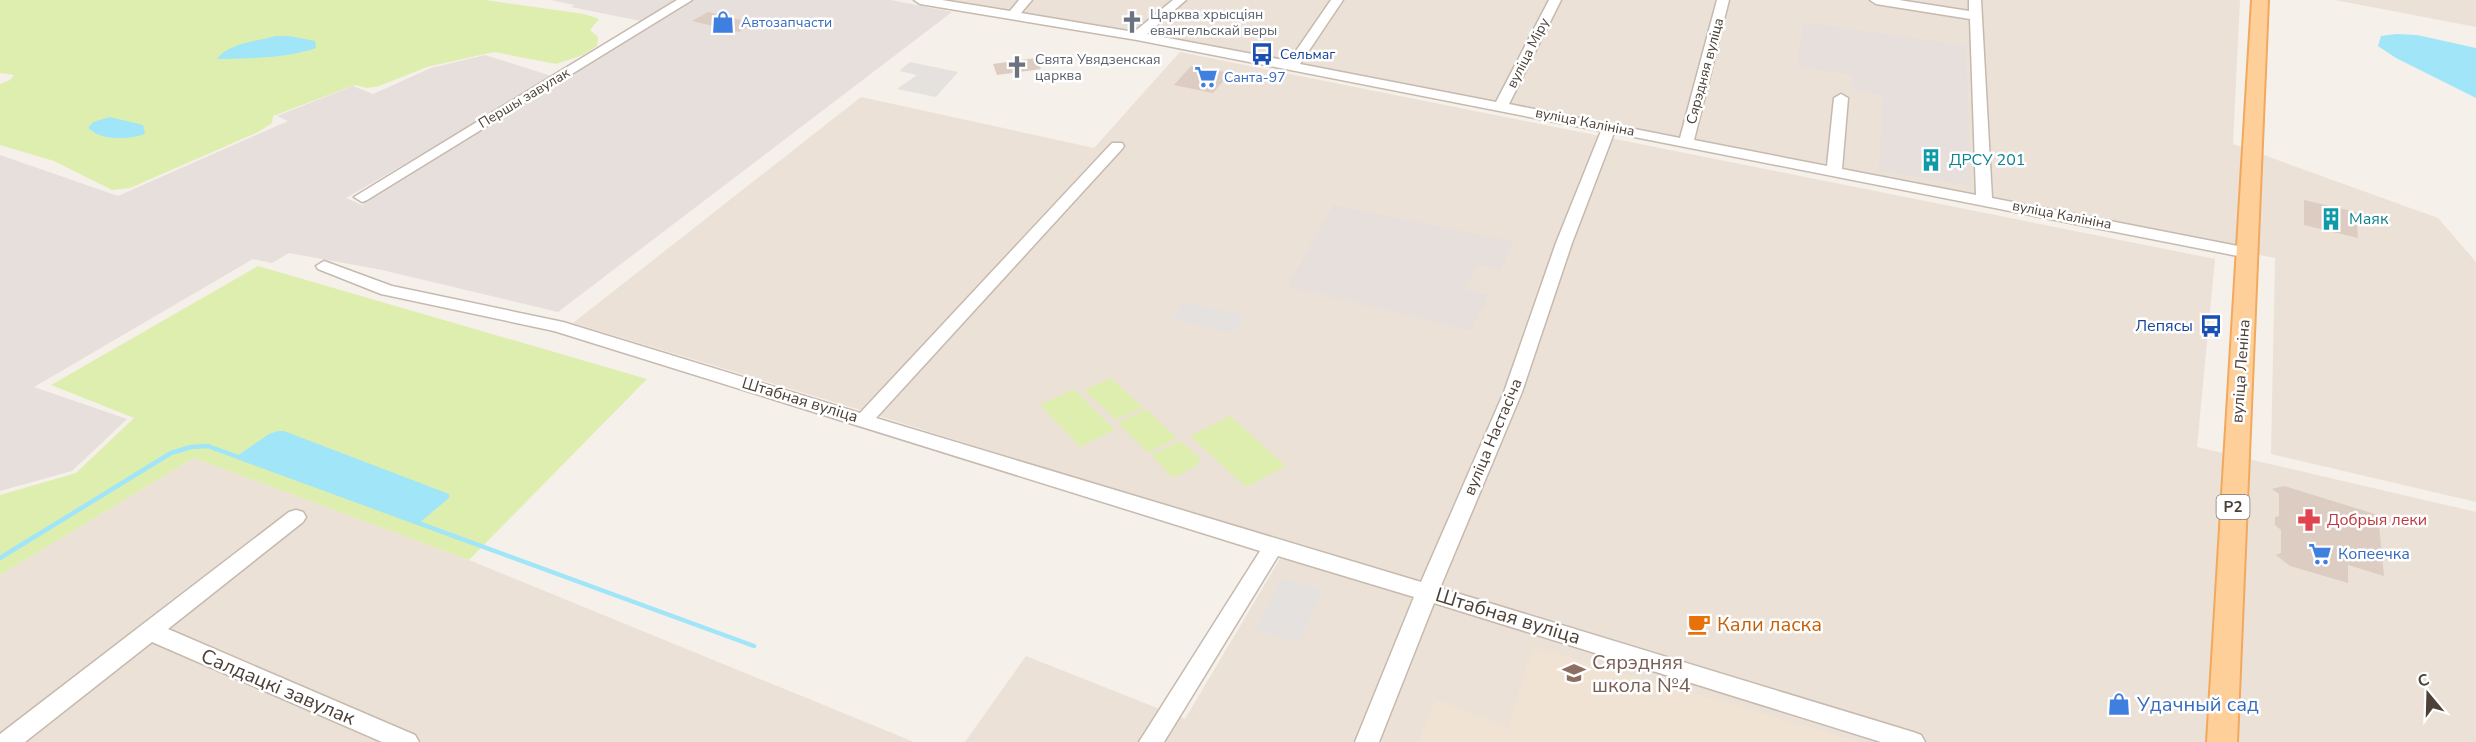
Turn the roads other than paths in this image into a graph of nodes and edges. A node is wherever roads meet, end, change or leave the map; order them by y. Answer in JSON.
{"nodes":[{"id":1,"x":686,"y":0,"type":"edge"},
{"id":2,"x":920,"y":0,"type":"edge"},
{"id":3,"x":1026,"y":0,"type":"edge"},
{"id":4,"x":1180,"y":0,"type":"edge"},
{"id":5,"x":1337,"y":0,"type":"edge"},
{"id":6,"x":1555,"y":0,"type":"edge"},
{"id":7,"x":1724,"y":0,"type":"edge"},
{"id":8,"x":1876,"y":0,"type":"edge"},
{"id":9,"x":1975,"y":0,"type":"edge"},
{"id":10,"x":2260,"y":0,"type":"edge"},
{"id":11,"x":1012,"y":16,"type":"junction"},
{"id":12,"x":1975,"y":16,"type":"junction"},
{"id":13,"x":1137,"y":36,"type":"junction"},
{"id":14,"x":1292,"y":66,"type":"junction"},
{"id":15,"x":1841,"y":98,"type":"dead end"},
{"id":16,"x":1501,"y":106,"type":"junction"},
{"id":17,"x":1609,"y":127,"type":"junction"},
{"id":18,"x":1686,"y":142,"type":"junction"},
{"id":19,"x":1117,"y":146,"type":"dead end"},
{"id":20,"x":1834,"y":171,"type":"junction"},
{"id":21,"x":363,"y":197,"type":"dead end"},
{"id":22,"x":1984,"y":200,"type":"junction"},
{"id":23,"x":2249,"y":231,"type":"junction"},
{"id":24,"x":2192,"y":240,"type":"junction"},
{"id":25,"x":2247,"y":263,"type":"junction"},
{"id":26,"x":324,"y":266,"type":"dead end"},
{"id":27,"x":864,"y":420,"type":"junction"},
{"id":28,"x":296,"y":517,"type":"dead end"},
{"id":29,"x":1273,"y":548,"type":"junction"},
{"id":30,"x":1427,"y":591,"type":"junction"},
{"id":31,"x":150,"y":631,"type":"junction"},
{"id":32,"x":7,"y":742,"type":"edge"},
{"id":33,"x":407,"y":742,"type":"edge"},
{"id":34,"x":1151,"y":742,"type":"edge"},
{"id":35,"x":1367,"y":742,"type":"edge"},
{"id":36,"x":1913,"y":742,"type":"edge"},
{"id":37,"x":2223,"y":742,"type":"edge"}],
"edges":[{"from":1,"to":21,"type":"street","name":"Першы завулак"},
{"from":2,"to":11,"type":"street","name":"вуліца Калініна"},
{"from":3,"to":11,"type":"street"},
{"from":4,"to":13,"type":"street"},
{"from":5,"to":14,"type":"street"},
{"from":6,"to":16,"type":"street","name":"вуліца Міру"},
{"from":7,"to":18,"type":"street","name":"Сярэдняя вуліца"},
{"from":8,"to":12,"type":"street"},
{"from":9,"to":12,"type":"street"},
{"from":10,"to":23,"type":"main road","name":"вуліца Леніна","number":"Р2"},
{"from":11,"to":13,"type":"street","name":"вуліца Калініна"},
{"from":12,"to":22,"type":"street"},
{"from":13,"to":14,"type":"street","name":"вуліца Калініна"},
{"from":14,"to":16,"type":"street","name":"вуліца Калініна"},
{"from":15,"to":20,"type":"street"},
{"from":16,"to":17,"type":"street","name":"вуліца Калініна"},
{"from":17,"to":18,"type":"street","name":"вуліца Калініна"},
{"from":17,"to":30,"type":"street","name":"вуліца Настасіча"},
{"from":18,"to":20,"type":"street","name":"вуліца Калініна"},
{"from":19,"to":27,"type":"street"},
{"from":20,"to":22,"type":"street","name":"вуліца Калініна"},
{"from":22,"to":24,"type":"street","name":"вуліца Калініна"},
{"from":23,"to":24,"type":"street"},
{"from":23,"to":25,"type":"main road","name":"вуліца Леніна","number":"Р2"},
{"from":24,"to":25,"type":"street"},
{"from":25,"to":37,"type":"main road","name":"вуліца Леніна","number":"Р2"},
{"from":26,"to":27,"type":"street","name":"Штабная вуліца"},
{"from":27,"to":29,"type":"street","name":"Штабная вуліца"},
{"from":28,"to":31,"type":"street"},
{"from":29,"to":30,"type":"street","name":"Штабная вуліца"},
{"from":29,"to":34,"type":"street"},
{"from":30,"to":35,"type":"street","name":"вуліца Настасіча"},
{"from":30,"to":36,"type":"street","name":"Штабная вуліца"},
{"from":31,"to":32,"type":"street"},
{"from":31,"to":33,"type":"street","name":"Салдацкі завулак"}]}
